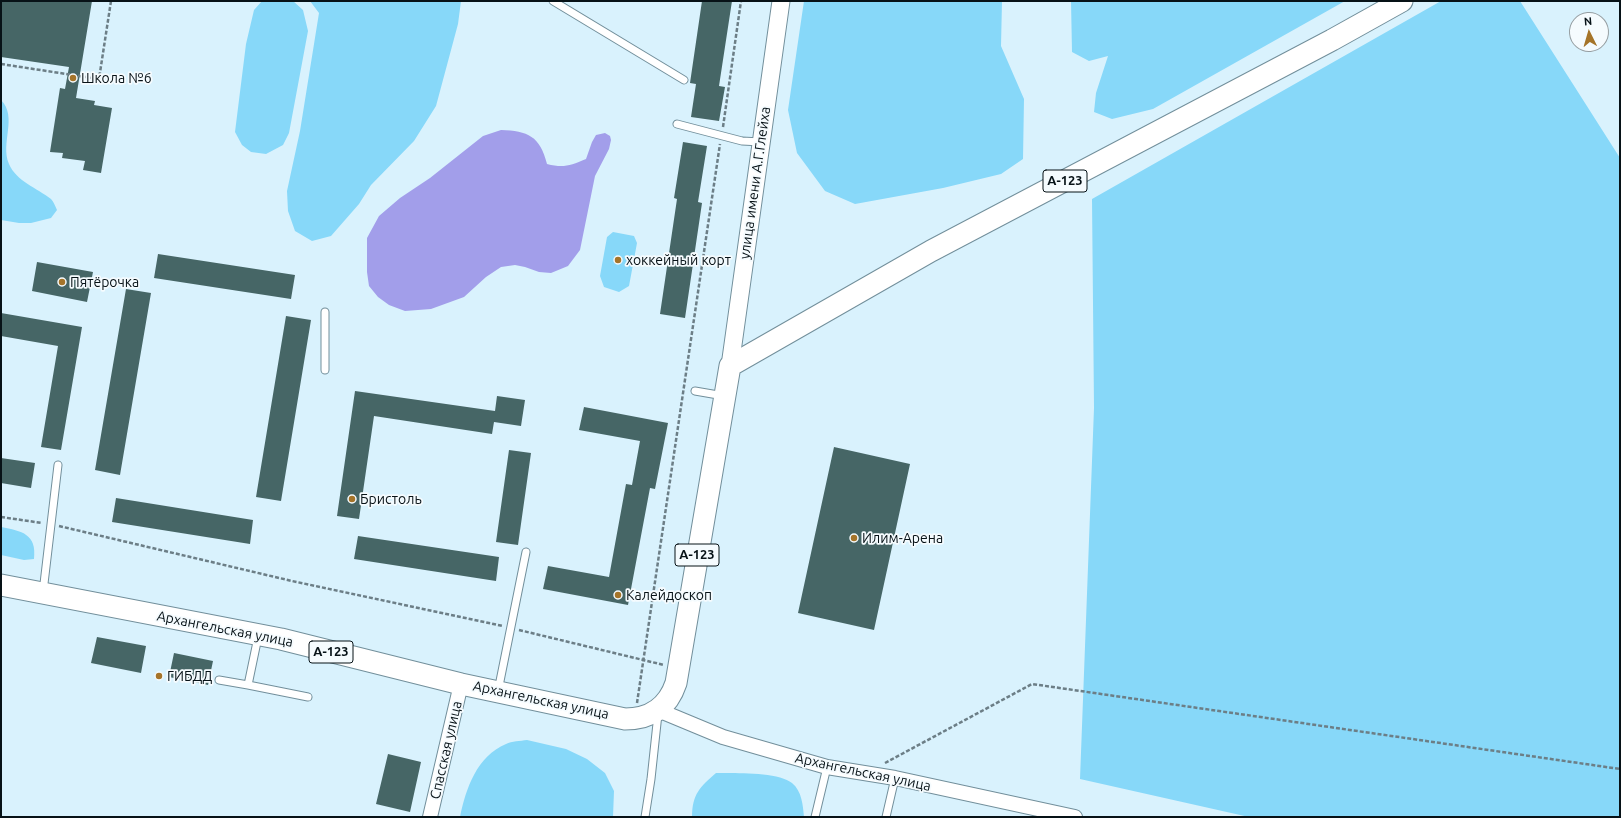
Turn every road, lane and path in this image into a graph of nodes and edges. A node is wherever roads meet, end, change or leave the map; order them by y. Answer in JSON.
{"nodes":[{"id":1,"x":112,"y":1,"type":"edge"},
{"id":2,"x":553,"y":1,"type":"edge"},
{"id":3,"x":741,"y":1,"type":"edge"},
{"id":4,"x":781,"y":1,"type":"edge"},
{"id":5,"x":1402,"y":1,"type":"edge"},
{"id":6,"x":1,"y":64,"type":"edge"},
{"id":7,"x":684,"y":80,"type":"dead end"},
{"id":8,"x":678,"y":124,"type":"dead end"},
{"id":9,"x":722,"y":133,"type":"dead end"},
{"id":10,"x":721,"y":141,"type":"dead end"},
{"id":11,"x":762,"y":142,"type":"junction"},
{"id":12,"x":325,"y":312,"type":"dead end"},
{"id":13,"x":730,"y":366,"type":"junction"},
{"id":14,"x":325,"y":370,"type":"dead end"},
{"id":15,"x":695,"y":391,"type":"dead end"},
{"id":16,"x":726,"y":396,"type":"junction"},
{"id":17,"x":58,"y":465,"type":"dead end"},
{"id":18,"x":1,"y":517,"type":"edge"},
{"id":19,"x":52,"y":524,"type":"junction"},
{"id":20,"x":526,"y":552,"type":"dead end"},
{"id":21,"x":1,"y":585,"type":"edge"},
{"id":22,"x":43,"y":594,"type":"junction"},
{"id":23,"x":511,"y":628,"type":"junction"},
{"id":24,"x":259,"y":635,"type":"junction"},
{"id":25,"x":645,"y":660,"type":"junction"},
{"id":26,"x":678,"y":668,"type":"junction"},
{"id":27,"x":218,"y":680,"type":"dead end"},
{"id":28,"x":461,"y":684,"type":"junction"},
{"id":29,"x":248,"y":685,"type":"junction"},
{"id":30,"x":498,"y":691,"type":"junction"},
{"id":31,"x":308,"y":697,"type":"dead end"},
{"id":32,"x":658,"y":710,"type":"junction"},
{"id":33,"x":635,"y":719,"type":"junction"},
{"id":34,"x":827,"y":766,"type":"junction"},
{"id":35,"x":1620,"y":770,"type":"edge"},
{"id":36,"x":866,"y":773,"type":"junction"},
{"id":37,"x":895,"y":778,"type":"junction"},
{"id":38,"x":1041,"y":814,"type":"edge"},
{"id":39,"x":430,"y":817,"type":"edge"},
{"id":40,"x":645,"y":817,"type":"edge"},
{"id":41,"x":815,"y":817,"type":"edge"},
{"id":42,"x":886,"y":817,"type":"edge"},
{"id":43,"x":1075,"y":817,"type":"edge"}],
"edges":[{"from":1,"to":6,"type":"path"},
{"from":2,"to":7,"type":"lane"},
{"from":3,"to":9,"type":"path"},
{"from":4,"to":11,"type":"street","name":"улица имени А.Г.Глейха"},
{"from":5,"to":13,"type":"main road","number":"А-123"},
{"from":8,"to":11,"type":"lane"},
{"from":10,"to":25,"type":"path"},
{"from":11,"to":13,"type":"street","name":"улица имени А.Г.Глейха"},
{"from":12,"to":14,"type":"lane"},
{"from":13,"to":16,"type":"main road"},
{"from":15,"to":16,"type":"lane"},
{"from":16,"to":26,"type":"main road","number":"А-123"},
{"from":17,"to":19,"type":"lane"},
{"from":18,"to":19,"type":"path"},
{"from":19,"to":22,"type":"lane"},
{"from":19,"to":23,"type":"path"},
{"from":20,"to":23,"type":"lane"},
{"from":21,"to":22,"type":"main road","name":"Архангельская улица","number":"А-123"},
{"from":22,"to":24,"type":"main road","name":"Архангельская улица","number":"А-123"},
{"from":23,"to":25,"type":"path"},
{"from":23,"to":30,"type":"lane"},
{"from":24,"to":28,"type":"main road","name":"Архангельская улица","number":"А-123"},
{"from":24,"to":29,"type":"lane"},
{"from":25,"to":26,"type":"path"},
{"from":25,"to":33,"type":"path"},
{"from":26,"to":32,"type":"main road","number":"А-123"},
{"from":27,"to":29,"type":"lane"},
{"from":28,"to":30,"type":"main road","name":"Архангельская улица","number":"А-123"},
{"from":28,"to":39,"type":"street","name":"Спасская улица"},
{"from":29,"to":31,"type":"lane"},
{"from":30,"to":33,"type":"main road","name":"Архангельская улица","number":"А-123"},
{"from":32,"to":33,"type":"main road","name":"Архангельская улица","number":"А-123"},
{"from":32,"to":34,"type":"street","name":"Архангельская улица"},
{"from":32,"to":40,"type":"lane"},
{"from":34,"to":36,"type":"street","name":"Архангельская улица"},
{"from":34,"to":41,"type":"lane"},
{"from":35,"to":36,"type":"path"},
{"from":36,"to":37,"type":"street","name":"Архангельская улица"},
{"from":37,"to":38,"type":"street","name":"Архангельская улица"},
{"from":37,"to":42,"type":"lane"},
{"from":38,"to":43,"type":"street","name":"Архангельская улица"}]}
